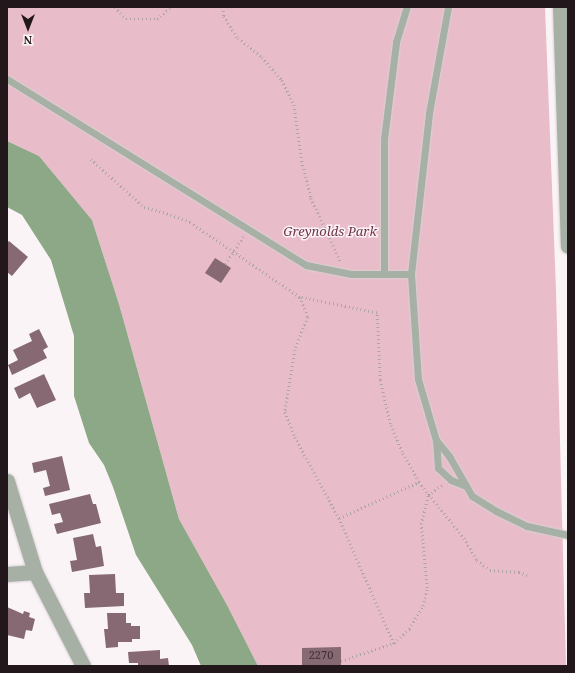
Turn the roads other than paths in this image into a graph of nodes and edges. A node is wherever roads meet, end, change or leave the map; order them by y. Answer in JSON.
{"nodes":[{"id":1,"x":407,"y":7,"type":"edge"},
{"id":2,"x":448,"y":7,"type":"edge"},
{"id":3,"x":560,"y":7,"type":"edge"},
{"id":4,"x":564,"y":38,"type":"edge"},
{"id":5,"x":7,"y":79,"type":"edge"},
{"id":6,"x":566,"y":130,"type":"edge"},
{"id":7,"x":568,"y":246,"type":"edge"},
{"id":8,"x":384,"y":274,"type":"junction"},
{"id":9,"x":411,"y":274,"type":"junction"},
{"id":10,"x":436,"y":440,"type":"junction"},
{"id":11,"x":7,"y":480,"type":"edge"},
{"id":12,"x":466,"y":486,"type":"junction"},
{"id":13,"x":568,"y":535,"type":"edge"},
{"id":14,"x":35,"y":572,"type":"junction"},
{"id":15,"x":7,"y":574,"type":"edge"},
{"id":16,"x":83,"y":666,"type":"edge"}],
"edges":[{"from":1,"to":8,"type":"lane"},
{"from":2,"to":9,"type":"lane"},
{"from":3,"to":4,"type":"street"},
{"from":4,"to":6,"type":"street"},
{"from":5,"to":8,"type":"lane"},
{"from":6,"to":7,"type":"street"},
{"from":8,"to":9,"type":"lane"},
{"from":9,"to":10,"type":"lane"},
{"from":10,"to":12,"type":"lane"},
{"from":10,"to":12,"type":"lane"},
{"from":11,"to":14,"type":"street"},
{"from":12,"to":13,"type":"lane"},
{"from":14,"to":15,"type":"street"},
{"from":14,"to":16,"type":"street"}]}
